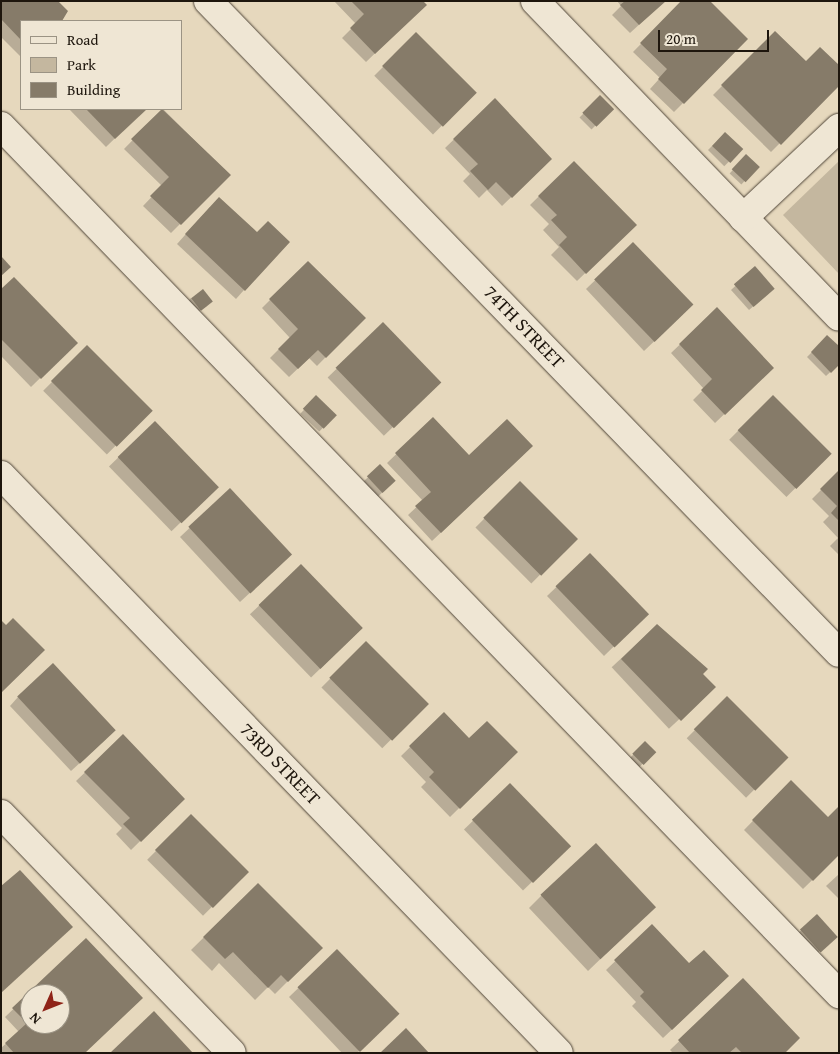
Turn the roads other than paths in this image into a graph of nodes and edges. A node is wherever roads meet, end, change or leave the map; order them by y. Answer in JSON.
{"nodes":[{"id":1,"x":208,"y":1,"type":"edge"},
{"id":2,"x":535,"y":1,"type":"edge"},
{"id":3,"x":1,"y":126,"type":"edge"},
{"id":4,"x":839,"y":128,"type":"edge"},
{"id":5,"x":743,"y":218,"type":"junction"},
{"id":6,"x":839,"y":317,"type":"edge"},
{"id":7,"x":1,"y":475,"type":"edge"},
{"id":8,"x":839,"y":653,"type":"edge"},
{"id":9,"x":1,"y":814,"type":"edge"},
{"id":10,"x":839,"y":994,"type":"edge"},
{"id":11,"x":232,"y":1053,"type":"edge"},
{"id":12,"x":559,"y":1053,"type":"edge"}],
"edges":[{"from":1,"to":8,"type":"street","name":"74TH STREET"},
{"from":2,"to":5,"type":"street"},
{"from":3,"to":10,"type":"street"},
{"from":4,"to":5,"type":"street"},
{"from":5,"to":6,"type":"street"},
{"from":7,"to":12,"type":"street","name":"73RD STREET"},
{"from":9,"to":11,"type":"street"}]}
